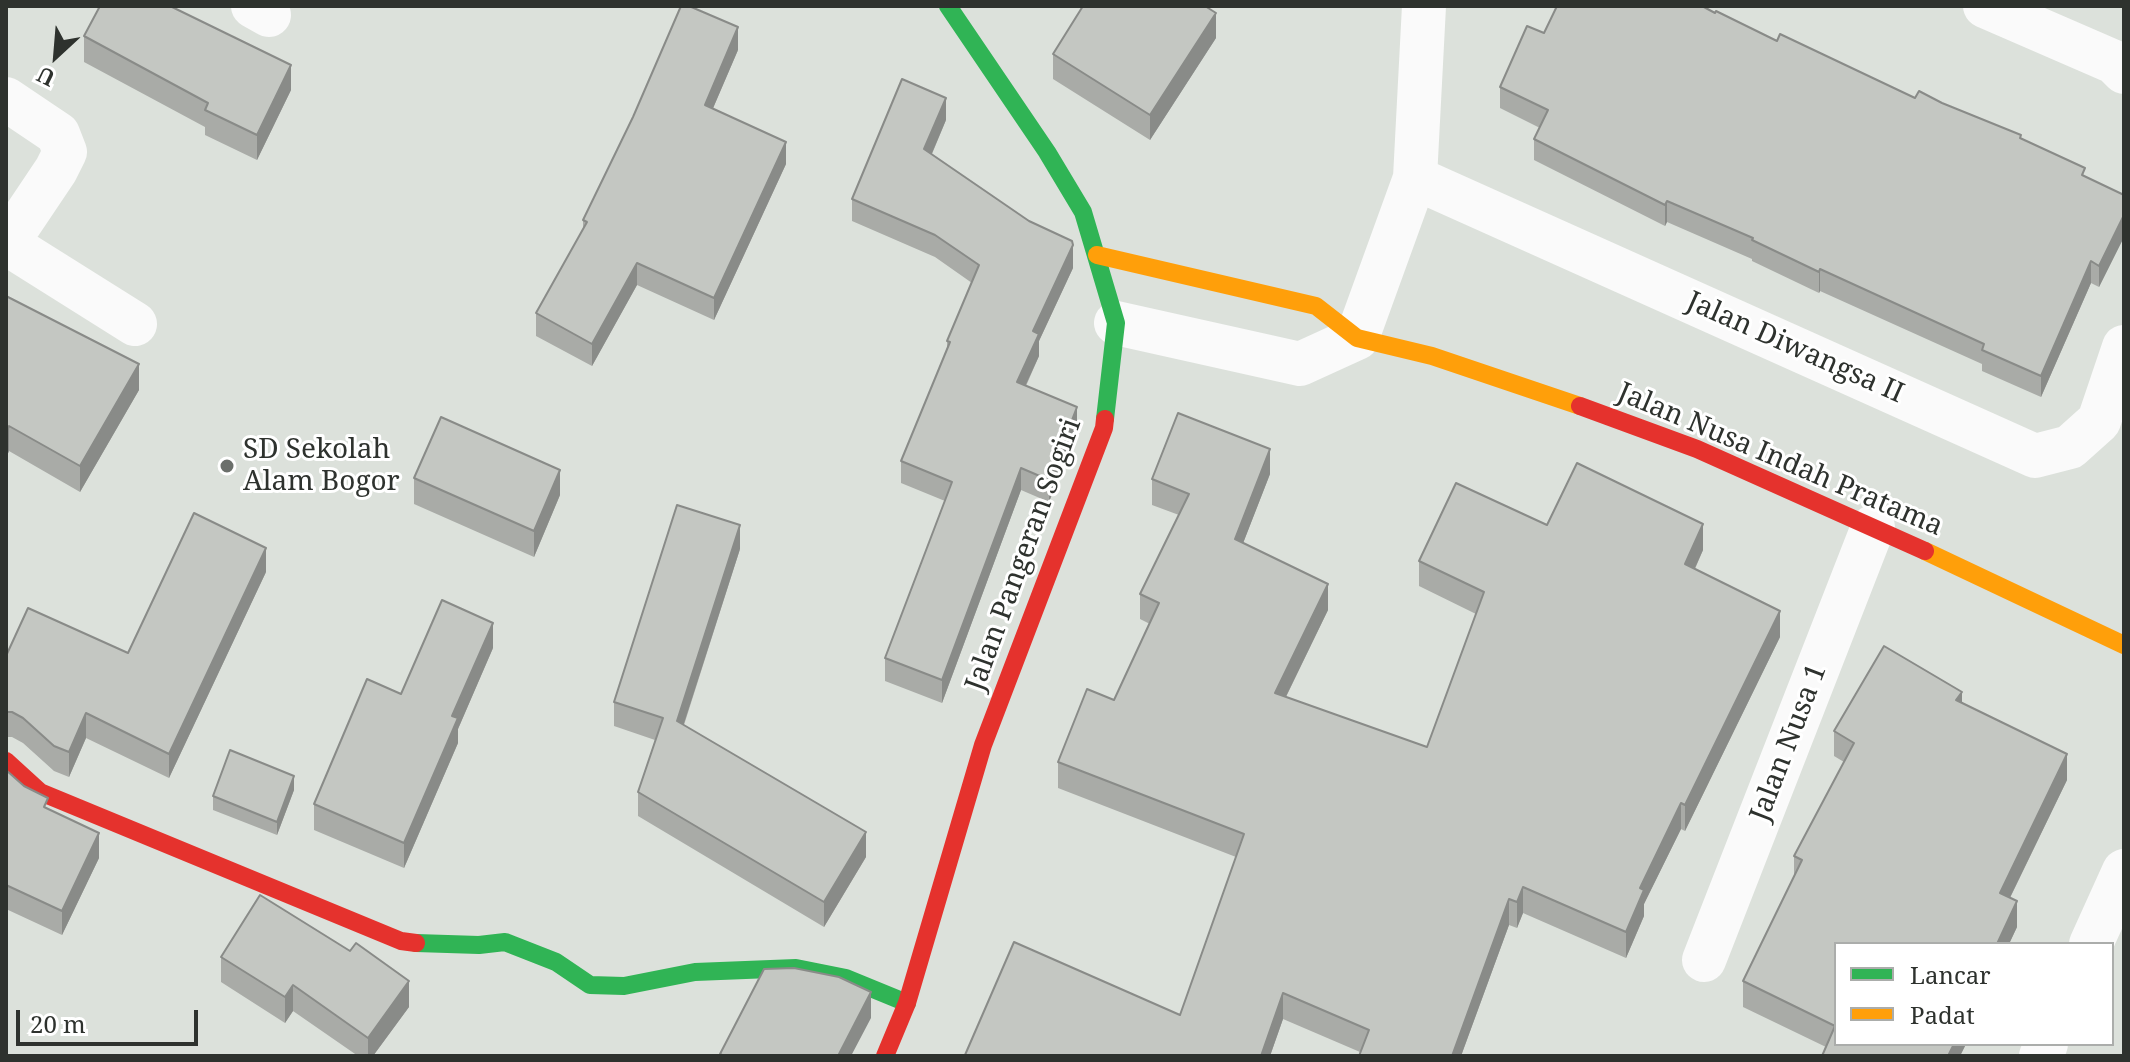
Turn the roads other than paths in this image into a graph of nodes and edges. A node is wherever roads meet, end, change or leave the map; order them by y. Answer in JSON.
{"nodes":[{"id":1,"x":948,"y":6,"type":"edge"},
{"id":2,"x":1424,"y":6,"type":"edge"},
{"id":3,"x":1985,"y":6,"type":"edge"},
{"id":4,"x":2124,"y":72,"type":"edge"},
{"id":5,"x":6,"y":99,"type":"edge"},
{"id":6,"x":1415,"y":178,"type":"junction"},
{"id":7,"x":6,"y":243,"type":"edge"},
{"id":8,"x":1097,"y":255,"type":"junction"},
{"id":9,"x":1116,"y":323,"type":"junction"},
{"id":10,"x":135,"y":324,"type":"dead end"},
{"id":11,"x":1357,"y":338,"type":"junction"},
{"id":12,"x":2124,"y":347,"type":"edge"},
{"id":13,"x":1873,"y":527,"type":"junction"},
{"id":14,"x":2124,"y":645,"type":"edge"},
{"id":15,"x":6,"y":761,"type":"edge"},
{"id":16,"x":2124,"y":871,"type":"edge"},
{"id":17,"x":2092,"y":942,"type":"edge"},
{"id":18,"x":1704,"y":960,"type":"dead end"},
{"id":19,"x":907,"y":1003,"type":"junction"},
{"id":20,"x":885,"y":1056,"type":"edge"}],
"edges":[{"from":1,"to":8,"type":"street","name":"Jalan Pangeran Sogiri"},
{"from":2,"to":6,"type":"street"},
{"from":3,"to":4,"type":"street"},
{"from":5,"to":7,"type":"street"},
{"from":6,"to":11,"type":"street"},
{"from":6,"to":12,"type":"street","name":"Jalan Diwangsa II"},
{"from":7,"to":10,"type":"street"},
{"from":8,"to":9,"type":"street","name":"Jalan Pangeran Sogiri"},
{"from":8,"to":11,"type":"street"},
{"from":9,"to":11,"type":"street"},
{"from":9,"to":19,"type":"street","name":"Jalan Pangeran Sogiri"},
{"from":11,"to":13,"type":"street","name":"Jalan Nusa Indah Pratama"},
{"from":13,"to":14,"type":"street","name":"Jalan Nusa Indah Pratama"},
{"from":13,"to":18,"type":"street","name":"Jalan Nusa 1"},
{"from":15,"to":19,"type":"street"},
{"from":16,"to":17,"type":"street"},
{"from":19,"to":20,"type":"street","name":"Jalan Pangeran Sogiri"}]}
